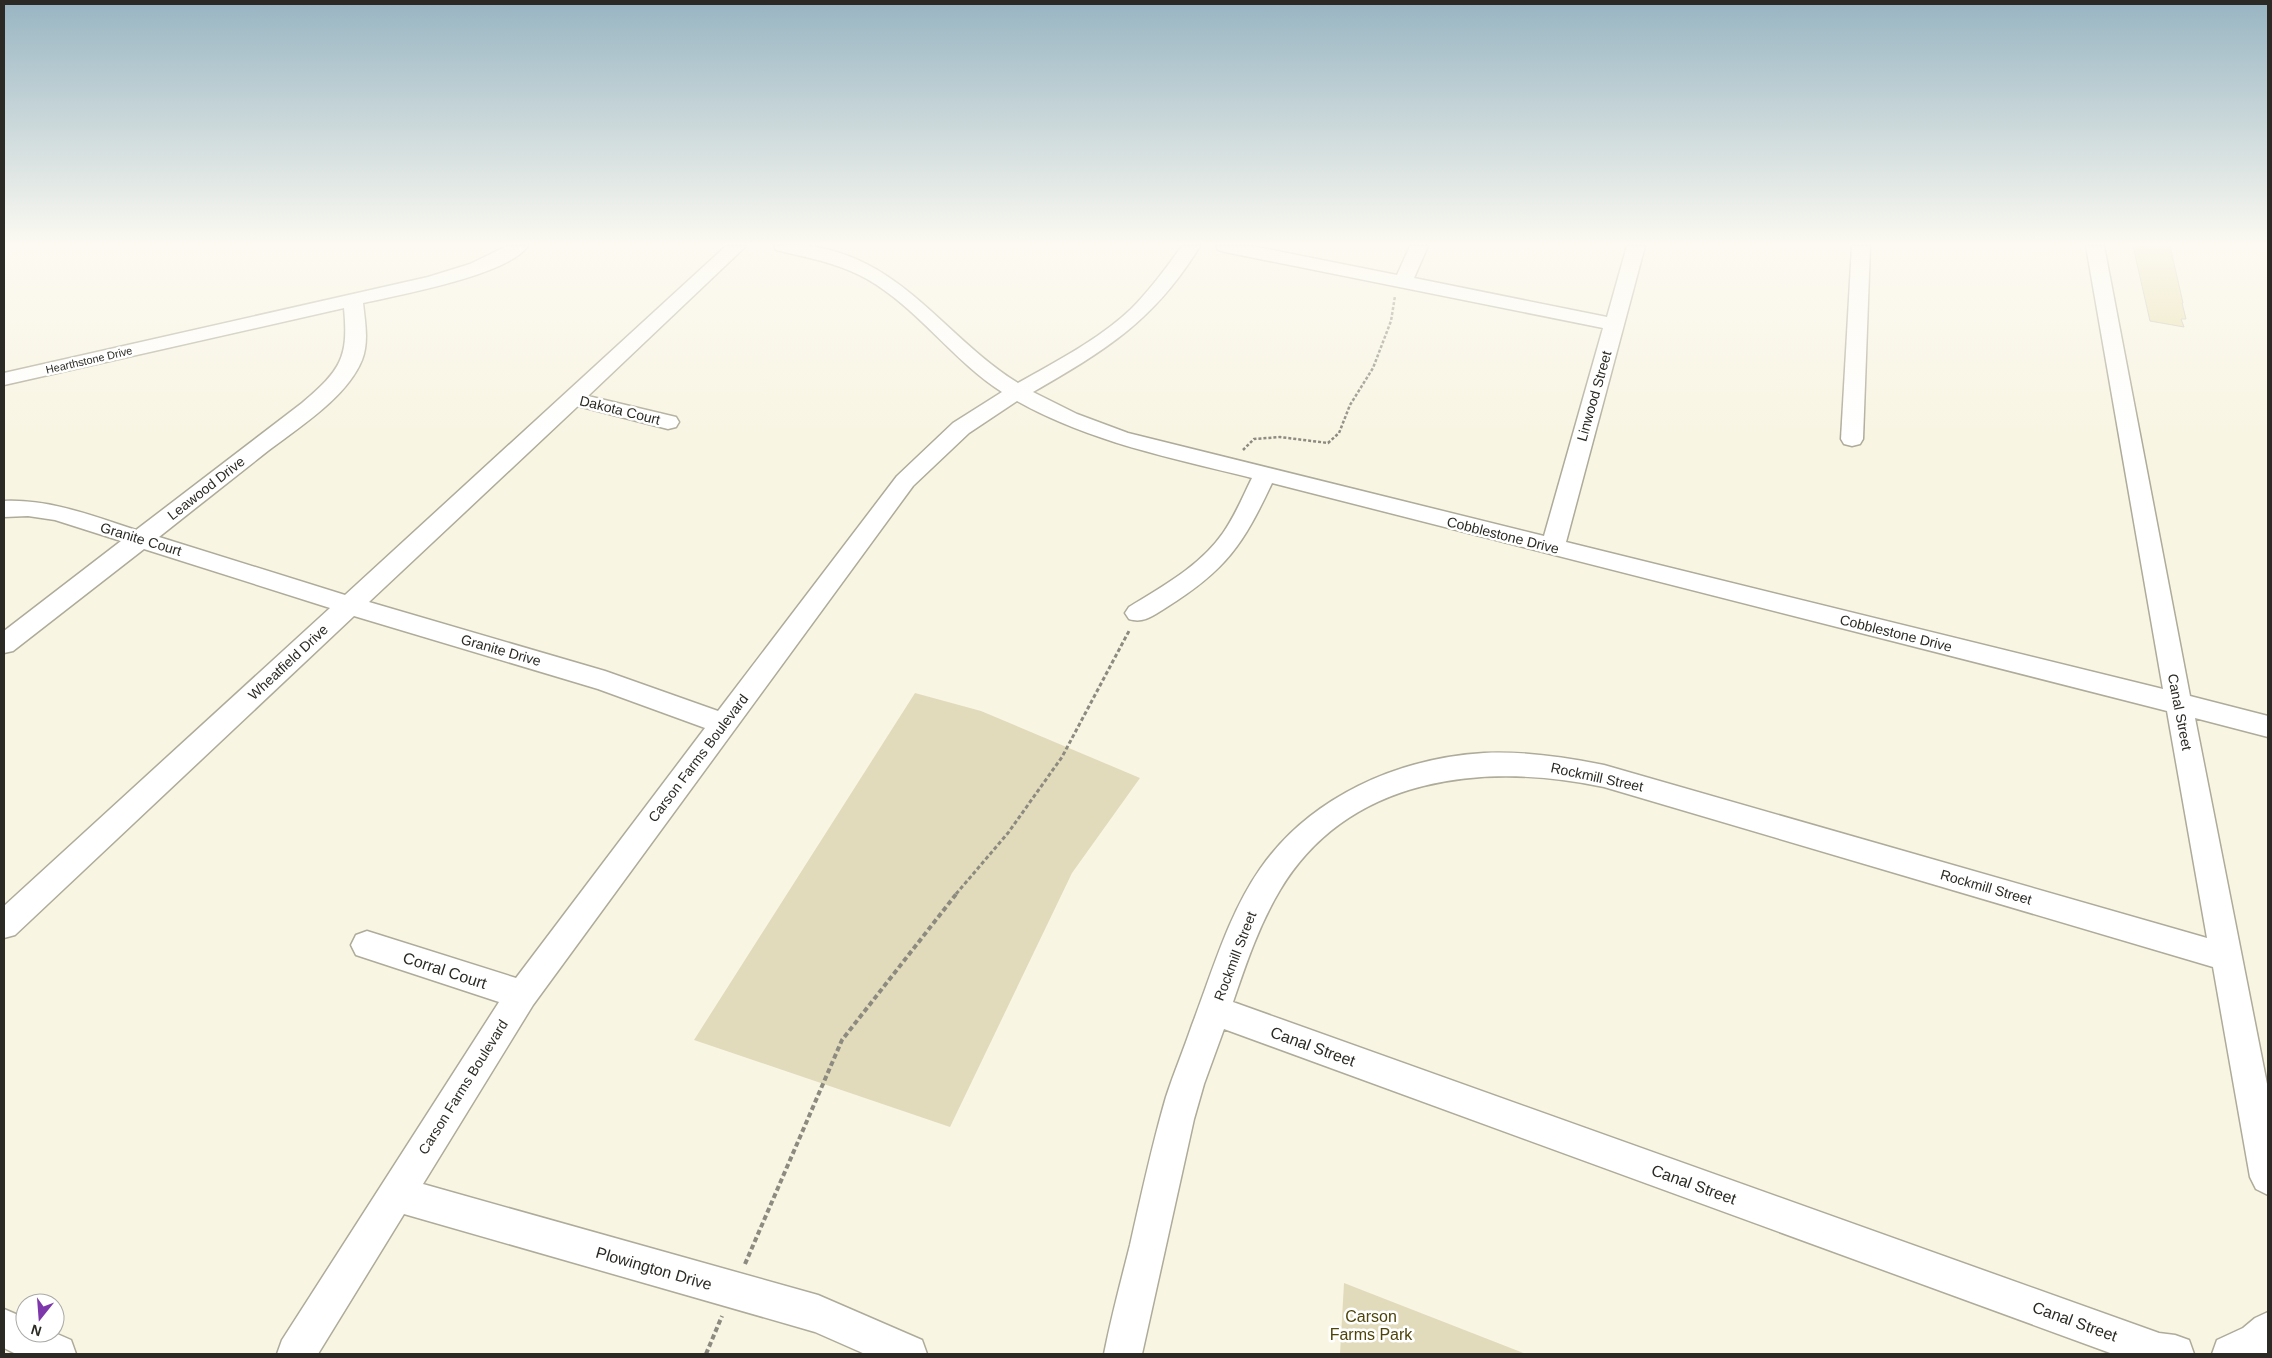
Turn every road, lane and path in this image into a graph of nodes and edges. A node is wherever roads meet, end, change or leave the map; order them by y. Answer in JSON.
{"nodes":[{"id":1,"x":311,"y":309,"type":"edge"},
{"id":2,"x":353,"y":309,"type":"edge"},
{"id":3,"x":668,"y":309,"type":"edge"},
{"id":4,"x":919,"y":309,"type":"edge"},
{"id":5,"x":1141,"y":309,"type":"edge"},
{"id":6,"x":1393,"y":309,"type":"edge"},
{"id":7,"x":1541,"y":309,"type":"edge"},
{"id":8,"x":1618,"y":309,"type":"edge"},
{"id":9,"x":1858,"y":309,"type":"edge"},
{"id":10,"x":2107,"y":309,"type":"edge"},
{"id":11,"x":1614,"y":324,"type":"junction"},
{"id":12,"x":4,"y":379,"type":"edge"},
{"id":13,"x":1017,"y":392,"type":"junction"},
{"id":14,"x":572,"y":398,"type":"junction"},
{"id":15,"x":668,"y":422,"type":"dead end"},
{"id":16,"x":1852,"y":438,"type":"dead end"},
{"id":17,"x":1233,"y":467,"type":"junction"},
{"id":18,"x":1265,"y":475,"type":"junction"},
{"id":19,"x":4,"y":509,"type":"edge"},
{"id":20,"x":140,"y":538,"type":"junction"},
{"id":21,"x":1553,"y":547,"type":"junction"},
{"id":22,"x":276,"y":582,"type":"joint"},
{"id":23,"x":350,"y":605,"type":"junction"},
{"id":24,"x":1138,"y":613,"type":"joint"},
{"id":25,"x":4,"y":644,"type":"edge"},
{"id":26,"x":2179,"y":704,"type":"junction"},
{"id":27,"x":723,"y":724,"type":"junction"},
{"id":28,"x":2268,"y":726,"type":"edge"},
{"id":29,"x":4,"y":925,"type":"edge"},
{"id":30,"x":367,"y":945,"type":"dead end"},
{"id":31,"x":2226,"y":957,"type":"junction"},
{"id":32,"x":522,"y":995,"type":"junction"},
{"id":33,"x":1214,"y":1010,"type":"junction"},
{"id":34,"x":2268,"y":1177,"type":"edge"},
{"id":35,"x":396,"y":1194,"type":"junction"},
{"id":36,"x":733,"y":1290,"type":"junction"},
{"id":37,"x":4,"y":1328,"type":"edge"},
{"id":38,"x":2268,"y":1331,"type":"edge"},
{"id":39,"x":57,"y":1354,"type":"edge"},
{"id":40,"x":296,"y":1354,"type":"edge"},
{"id":41,"x":706,"y":1354,"type":"edge"},
{"id":42,"x":908,"y":1354,"type":"edge"},
{"id":43,"x":1123,"y":1354,"type":"edge"},
{"id":44,"x":2175,"y":1354,"type":"edge"},
{"id":45,"x":2231,"y":1354,"type":"edge"}],
"edges":[{"from":1,"to":12,"type":"street","name":"Hearthstone Drive"},
{"from":2,"to":20,"type":"street","name":"Leawood Drive"},
{"from":3,"to":14,"type":"street","name":"Wheatfield Drive"},
{"from":4,"to":13,"type":"street","name":"Cobblestone Drive"},
{"from":5,"to":13,"type":"street","name":"Carson Farms Boulevard"},
{"from":6,"to":17,"type":"path"},
{"from":7,"to":11,"type":"street"},
{"from":8,"to":11,"type":"street","name":"Linwood Street"},
{"from":9,"to":16,"type":"street"},
{"from":10,"to":26,"type":"street","name":"Canal Street"},
{"from":11,"to":21,"type":"street","name":"Linwood Street"},
{"from":13,"to":17,"type":"street","name":"Cobblestone Drive"},
{"from":13,"to":27,"type":"street","name":"Carson Farms Boulevard"},
{"from":14,"to":15,"type":"street","name":"Dakota Court"},
{"from":14,"to":23,"type":"street","name":"Wheatfield Drive"},
{"from":17,"to":18,"type":"street","name":"Cobblestone Drive"},
{"from":18,"to":21,"type":"street","name":"Cobblestone Drive"},
{"from":18,"to":24,"type":"street"},
{"from":19,"to":20,"type":"street","name":"Granite Court"},
{"from":20,"to":22,"type":"street","name":"Granite Court"},
{"from":20,"to":25,"type":"street","name":"Leawood Drive"},
{"from":21,"to":26,"type":"street","name":"Cobblestone Drive"},
{"from":22,"to":23,"type":"street","name":"Granite Drive"},
{"from":23,"to":27,"type":"street","name":"Granite Drive"},
{"from":23,"to":29,"type":"street","name":"Wheatfield Drive"},
{"from":24,"to":36,"type":"path"},
{"from":26,"to":28,"type":"street","name":"Cobblestone Drive"},
{"from":26,"to":31,"type":"street","name":"Canal Street"},
{"from":27,"to":32,"type":"street","name":"Carson Farms Boulevard"},
{"from":30,"to":32,"type":"street","name":"Corral Court"},
{"from":31,"to":33,"type":"street","name":"Rockmill Street"},
{"from":31,"to":34,"type":"street","name":"Canal Street"},
{"from":32,"to":35,"type":"street","name":"Carson Farms Boulevard"},
{"from":33,"to":43,"type":"street","name":"Rockmill Street"},
{"from":33,"to":44,"type":"street","name":"Canal Street"},
{"from":35,"to":36,"type":"street","name":"Plowington Drive"},
{"from":35,"to":40,"type":"street","name":"Carson Farms Boulevard"},
{"from":36,"to":41,"type":"path"},
{"from":36,"to":42,"type":"street","name":"Plowington Drive"},
{"from":37,"to":39,"type":"street"},
{"from":38,"to":45,"type":"street"}]}
